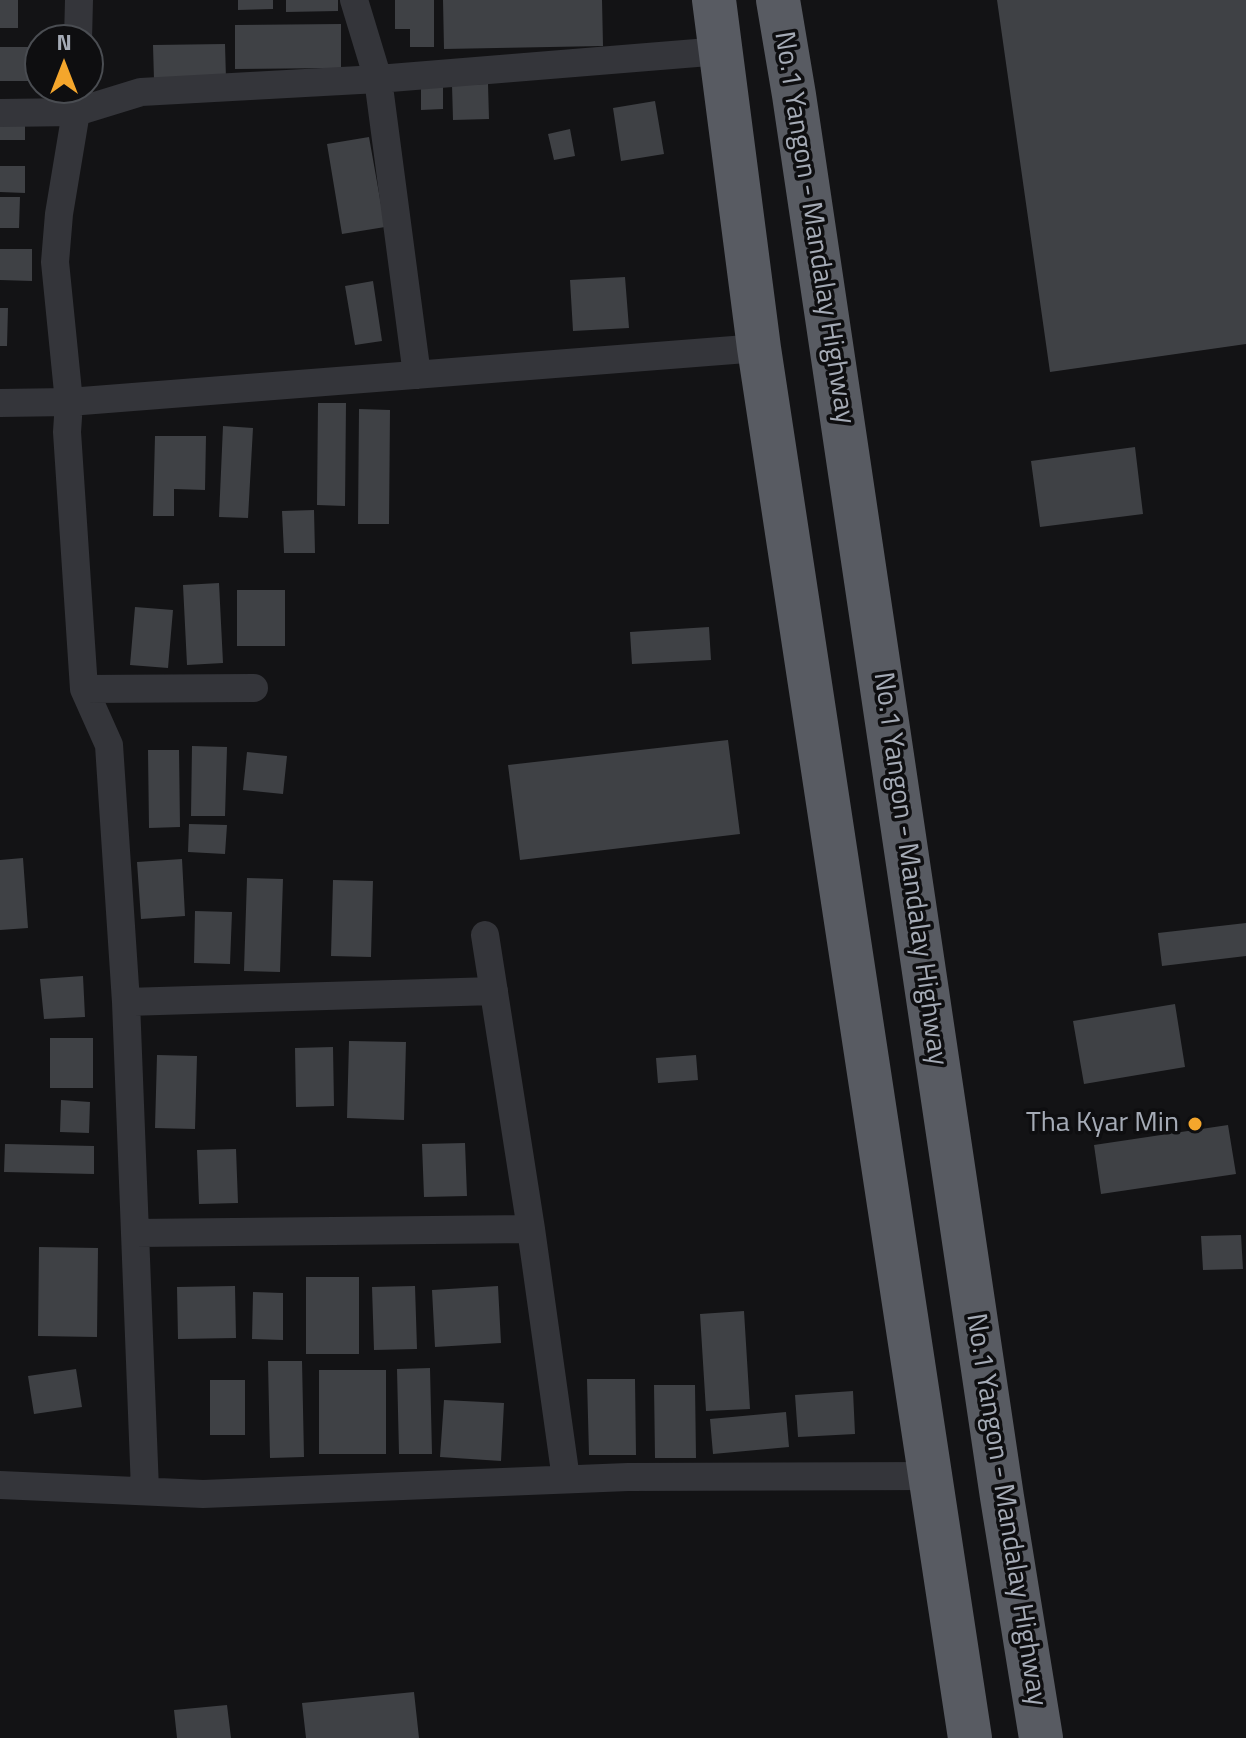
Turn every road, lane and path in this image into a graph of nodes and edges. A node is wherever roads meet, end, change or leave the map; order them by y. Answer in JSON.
{"nodes":[{"id":1,"x":79,"y":0,"type":"edge"},
{"id":2,"x":354,"y":0,"type":"edge"},
{"id":3,"x":714,"y":0,"type":"edge"},
{"id":4,"x":778,"y":0,"type":"edge"},
{"id":5,"x":78,"y":24,"type":"edge"},
{"id":6,"x":721,"y":51,"type":"junction"},
{"id":7,"x":378,"y":79,"type":"junction"},
{"id":8,"x":104,"y":97,"type":"edge"},
{"id":9,"x":53,"y":104,"type":"edge"},
{"id":10,"x":76,"y":104,"type":"edge"},
{"id":11,"x":0,"y":113,"type":"edge"},
{"id":12,"x":759,"y":348,"type":"junction"},
{"id":13,"x":417,"y":375,"type":"junction"},
{"id":14,"x":69,"y":402,"type":"junction"},
{"id":15,"x":0,"y":403,"type":"edge"},
{"id":16,"x":254,"y":688,"type":"dead end"},
{"id":17,"x":84,"y":689,"type":"junction"},
{"id":18,"x":485,"y":935,"type":"dead end"},
{"id":19,"x":494,"y":991,"type":"junction"},
{"id":20,"x":126,"y":1002,"type":"junction"},
{"id":21,"x":531,"y":1229,"type":"junction"},
{"id":22,"x":135,"y":1233,"type":"junction"},
{"id":23,"x":931,"y":1476,"type":"junction"},
{"id":24,"x":566,"y":1479,"type":"junction"},
{"id":25,"x":0,"y":1485,"type":"edge"},
{"id":26,"x":145,"y":1490,"type":"junction"},
{"id":27,"x":970,"y":1738,"type":"edge"},
{"id":28,"x":1041,"y":1738,"type":"edge"}],
"edges":[{"from":1,"to":5,"type":"street"},
{"from":2,"to":7,"type":"street"},
{"from":3,"to":6,"type":"highway"},
{"from":4,"to":28,"type":"highway","name":"No.1 Yangon - Mandalay Highway"},
{"from":6,"to":7,"type":"street"},
{"from":6,"to":12,"type":"highway"},
{"from":7,"to":8,"type":"street"},
{"from":7,"to":13,"type":"street"},
{"from":9,"to":11,"type":"street"},
{"from":10,"to":14,"type":"street"},
{"from":12,"to":13,"type":"street"},
{"from":12,"to":23,"type":"highway"},
{"from":13,"to":14,"type":"street"},
{"from":14,"to":15,"type":"street"},
{"from":14,"to":17,"type":"street"},
{"from":16,"to":17,"type":"street"},
{"from":17,"to":20,"type":"street"},
{"from":18,"to":19,"type":"street"},
{"from":19,"to":20,"type":"street"},
{"from":19,"to":21,"type":"street"},
{"from":20,"to":22,"type":"street"},
{"from":21,"to":22,"type":"street"},
{"from":21,"to":24,"type":"street"},
{"from":22,"to":26,"type":"street"},
{"from":23,"to":24,"type":"street"},
{"from":23,"to":27,"type":"highway"},
{"from":24,"to":26,"type":"street"},
{"from":25,"to":26,"type":"street"}]}
